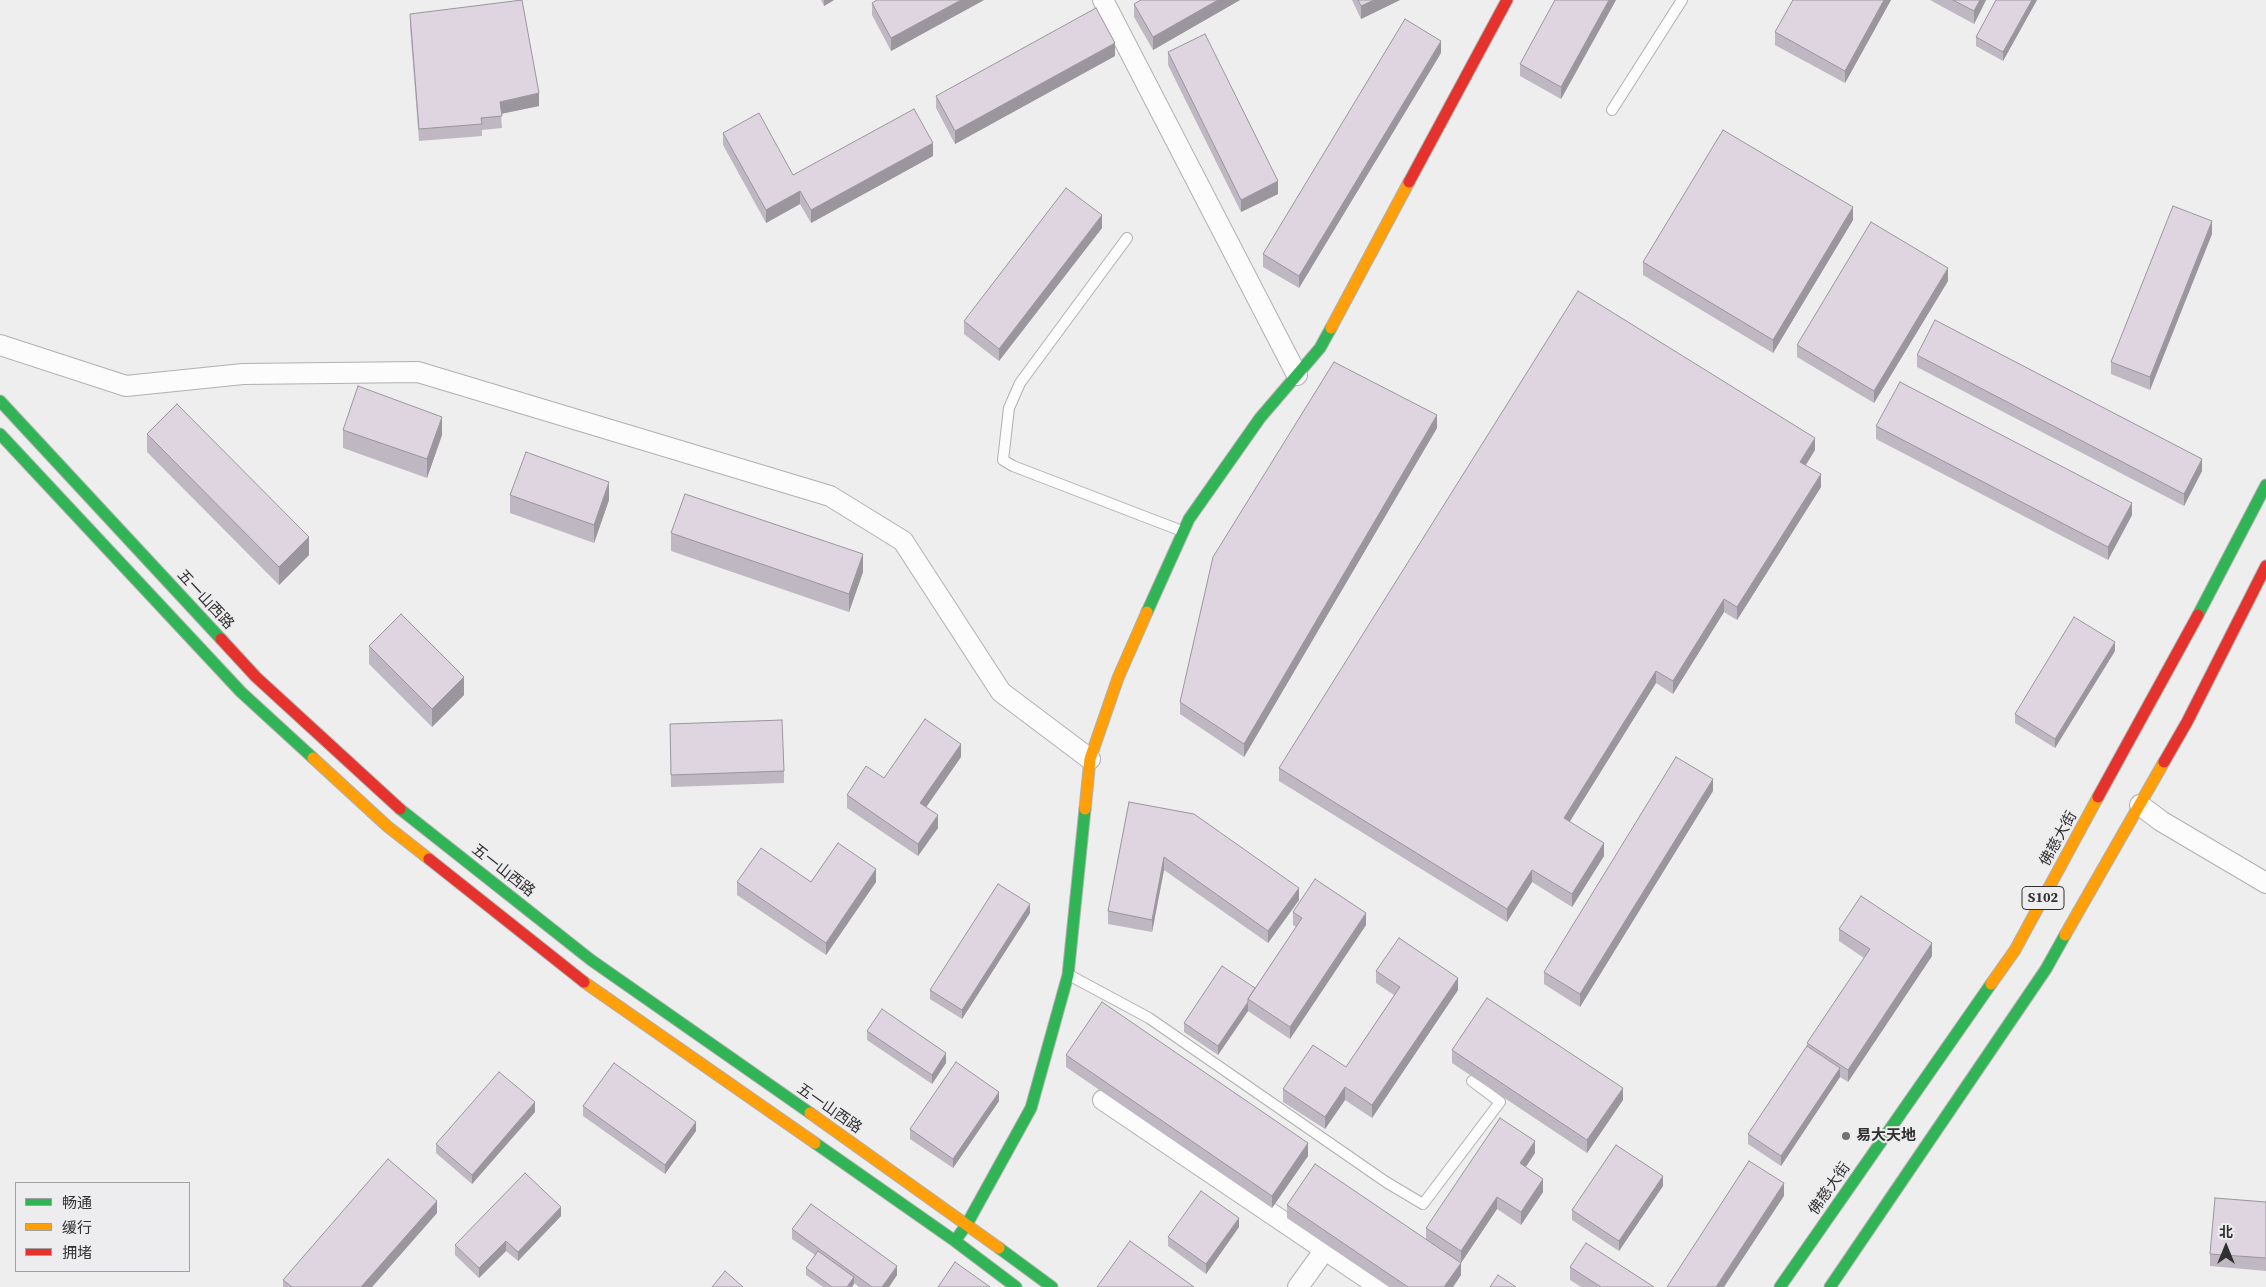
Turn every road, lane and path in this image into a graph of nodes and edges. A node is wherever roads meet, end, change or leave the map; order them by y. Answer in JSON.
{"nodes":[{"id":1,"x":1104,"y":0,"type":"edge"},
{"id":2,"x":1507,"y":0,"type":"edge"},
{"id":3,"x":1682,"y":0,"type":"edge"},
{"id":4,"x":1612,"y":110,"type":"dead end"},
{"id":5,"x":1127,"y":238,"type":"dead end"},
{"id":6,"x":0,"y":345,"type":"edge"},
{"id":7,"x":1297,"y":375,"type":"junction"},
{"id":8,"x":0,"y":402,"type":"edge"},
{"id":9,"x":0,"y":434,"type":"edge"},
{"id":10,"x":2266,"y":485,"type":"edge"},
{"id":11,"x":1183,"y":531,"type":"junction"},
{"id":12,"x":2266,"y":566,"type":"edge"},
{"id":13,"x":1090,"y":759,"type":"junction"},
{"id":14,"x":2140,"y":805,"type":"junction"},
{"id":15,"x":2266,"y":883,"type":"edge"},
{"id":16,"x":1068,"y":975,"type":"junction"},
{"id":17,"x":1472,"y":1081,"type":"edge"},
{"id":18,"x":1103,"y":1100,"type":"edge"},
{"id":19,"x":967,"y":1224,"type":"junction"},
{"id":20,"x":955,"y":1241,"type":"junction"},
{"id":21,"x":1324,"y":1250,"type":"junction"},
{"id":22,"x":1016,"y":1287,"type":"edge"},
{"id":23,"x":1052,"y":1287,"type":"edge"},
{"id":24,"x":1298,"y":1287,"type":"edge"},
{"id":25,"x":1380,"y":1287,"type":"edge"},
{"id":26,"x":1780,"y":1287,"type":"edge"},
{"id":27,"x":1830,"y":1287,"type":"edge"}],
"edges":[{"from":1,"to":7,"type":"street"},
{"from":2,"to":7,"type":"main road"},
{"from":3,"to":4,"type":"lane"},
{"from":5,"to":11,"type":"lane"},
{"from":6,"to":13,"type":"street"},
{"from":7,"to":11,"type":"main road"},
{"from":8,"to":19,"type":"main road","name":"五一山西路"},
{"from":9,"to":20,"type":"main road"},
{"from":10,"to":26,"type":"main road","name":"佛慈大街","number":"S102"},
{"from":11,"to":13,"type":"main road"},
{"from":12,"to":14,"type":"main road","number":"S102"},
{"from":13,"to":16,"type":"main road"},
{"from":14,"to":15,"type":"street"},
{"from":14,"to":27,"type":"main road","number":"S102"},
{"from":16,"to":17,"type":"lane"},
{"from":16,"to":19,"type":"main road"},
{"from":18,"to":21,"type":"street"},
{"from":19,"to":20,"type":"main road"},
{"from":19,"to":23,"type":"main road","name":"五一山西路"},
{"from":20,"to":22,"type":"main road"},
{"from":21,"to":24,"type":"street"},
{"from":21,"to":25,"type":"street"}]}
